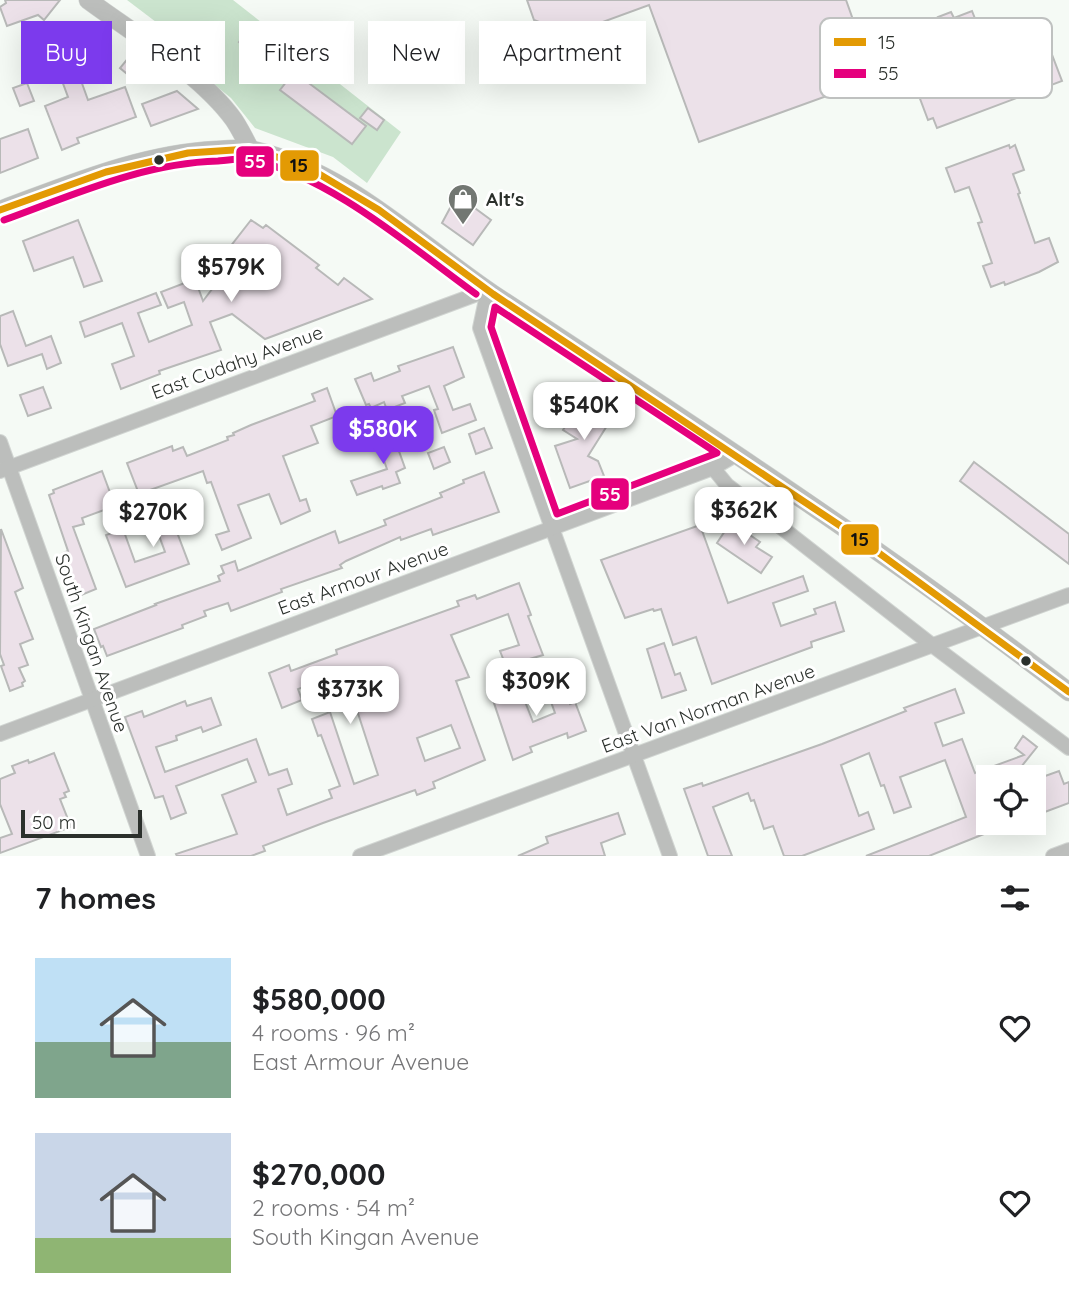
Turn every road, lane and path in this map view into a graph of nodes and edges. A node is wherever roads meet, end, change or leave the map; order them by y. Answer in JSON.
{"nodes":[{"id":1,"x":91,"y":1,"type":"edge"},
{"id":2,"x":250,"y":149,"type":"junction"},
{"id":3,"x":0,"y":210,"type":"edge"},
{"id":4,"x":488,"y":290,"type":"junction"},
{"id":5,"x":0,"y":442,"type":"edge"},
{"id":6,"x":737,"y":454,"type":"junction"},
{"id":7,"x":713,"y":468,"type":"junction"},
{"id":8,"x":5,"y":469,"type":"edge"},
{"id":9,"x":551,"y":528,"type":"junction"},
{"id":10,"x":1069,"y":595,"type":"edge"},
{"id":11,"x":984,"y":626,"type":"junction"},
{"id":12,"x":932,"y":645,"type":"junction"},
{"id":13,"x":1069,"y":692,"type":"edge"},
{"id":14,"x":91,"y":700,"type":"junction"},
{"id":15,"x":0,"y":734,"type":"edge"},
{"id":16,"x":1069,"y":748,"type":"edge"},
{"id":17,"x":634,"y":755,"type":"junction"},
{"id":18,"x":1069,"y":850,"type":"edge"},
{"id":19,"x":148,"y":856,"type":"edge"},
{"id":20,"x":360,"y":856,"type":"edge"},
{"id":21,"x":670,"y":856,"type":"edge"},
{"id":22,"x":1053,"y":856,"type":"edge"}],
"edges":[{"from":1,"to":2,"type":"street"},
{"from":2,"to":3,"type":"street"},
{"from":2,"to":4,"type":"street"},
{"from":4,"to":6,"type":"street"},
{"from":4,"to":8,"type":"street","name":"East Cudahy Avenue"},
{"from":4,"to":9,"type":"street"},
{"from":5,"to":8,"type":"street","name":"South Kingan Avenue"},
{"from":6,"to":7,"type":"street","name":"East Armour Avenue"},
{"from":6,"to":11,"type":"street"},
{"from":7,"to":9,"type":"street","name":"East Armour Avenue"},
{"from":7,"to":12,"type":"street"},
{"from":8,"to":14,"type":"street","name":"South Kingan Avenue"},
{"from":9,"to":14,"type":"street","name":"East Armour Avenue"},
{"from":9,"to":17,"type":"street"},
{"from":10,"to":11,"type":"street","name":"East Van Norman Avenue"},
{"from":11,"to":12,"type":"street","name":"East Van Norman Avenue"},
{"from":11,"to":13,"type":"street"},
{"from":12,"to":16,"type":"street"},
{"from":12,"to":17,"type":"street","name":"East Van Norman Avenue"},
{"from":14,"to":15,"type":"street","name":"East Armour Avenue"},
{"from":14,"to":19,"type":"street","name":"South Kingan Avenue"},
{"from":17,"to":20,"type":"street","name":"East Van Norman Avenue"},
{"from":17,"to":21,"type":"street"},
{"from":18,"to":22,"type":"street"}]}
